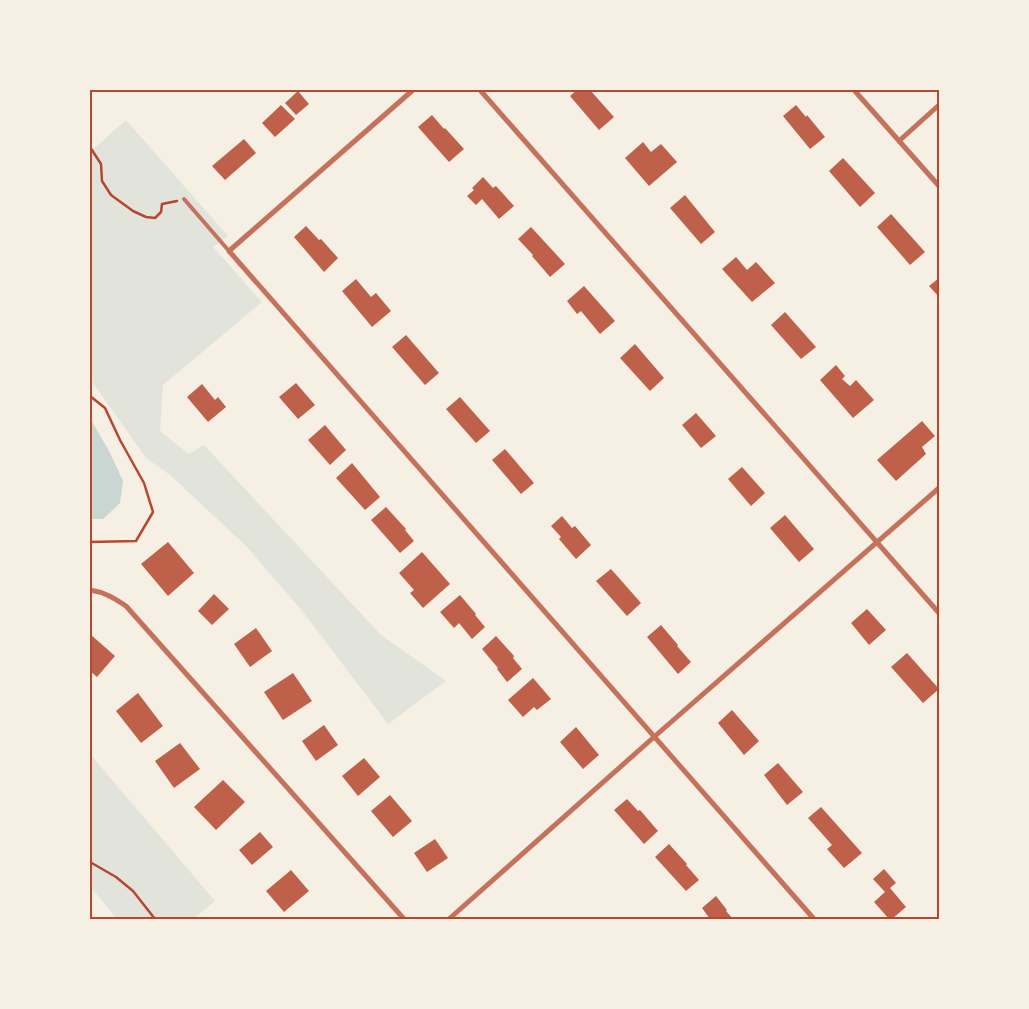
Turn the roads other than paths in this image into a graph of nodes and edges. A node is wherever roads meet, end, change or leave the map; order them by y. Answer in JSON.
{"nodes":[{"id":1,"x":413,"y":90,"type":"edge"},
{"id":2,"x":480,"y":90,"type":"edge"},
{"id":3,"x":854,"y":90,"type":"edge"},
{"id":4,"x":939,"y":105,"type":"edge"},
{"id":5,"x":899,"y":141,"type":"junction"},
{"id":6,"x":939,"y":186,"type":"edge"},
{"id":7,"x":184,"y":199,"type":"road end"},
{"id":8,"x":228,"y":251,"type":"junction"},
{"id":9,"x":939,"y":488,"type":"edge"},
{"id":10,"x":877,"y":542,"type":"junction"},
{"id":11,"x":90,"y":590,"type":"edge"},
{"id":12,"x":939,"y":613,"type":"edge"},
{"id":13,"x":654,"y":737,"type":"junction"},
{"id":14,"x":404,"y":919,"type":"edge"},
{"id":15,"x":449,"y":919,"type":"edge"},
{"id":16,"x":814,"y":919,"type":"edge"}],
"edges":[{"from":1,"to":8,"type":"street"},
{"from":2,"to":10,"type":"street"},
{"from":3,"to":5,"type":"street"},
{"from":4,"to":5,"type":"street"},
{"from":5,"to":6,"type":"street"},
{"from":7,"to":8,"type":"lane"},
{"from":8,"to":13,"type":"street"},
{"from":9,"to":10,"type":"street"},
{"from":10,"to":12,"type":"street"},
{"from":10,"to":13,"type":"street"},
{"from":11,"to":14,"type":"street"},
{"from":13,"to":15,"type":"street"},
{"from":13,"to":16,"type":"street"}]}
